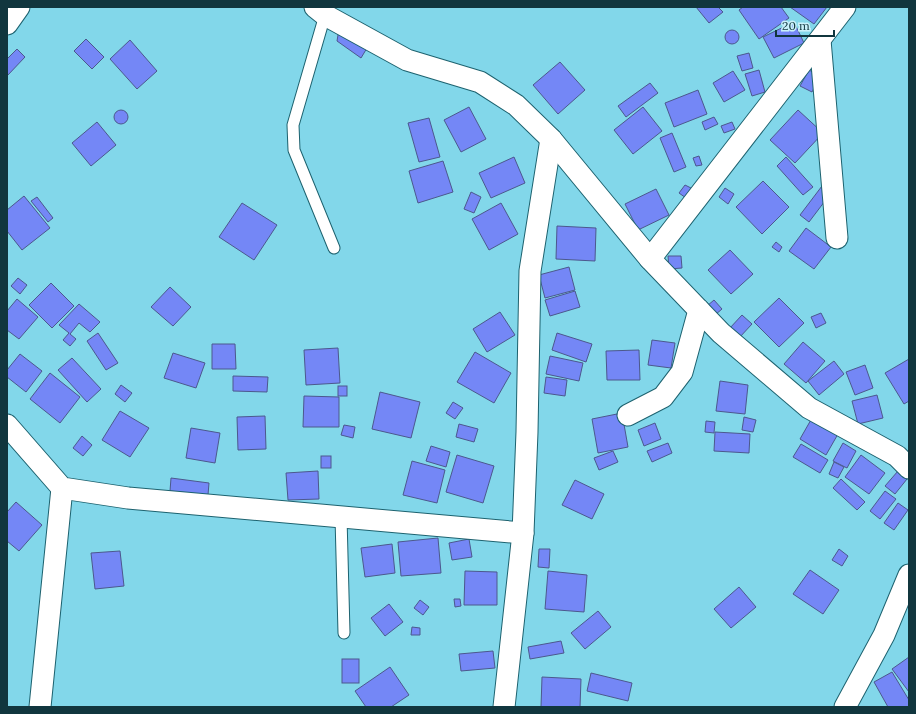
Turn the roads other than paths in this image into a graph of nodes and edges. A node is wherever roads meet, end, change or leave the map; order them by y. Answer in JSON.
{"nodes":[{"id":1,"x":19,"y":7,"type":"edge"},
{"id":2,"x":845,"y":7,"type":"edge"},
{"id":3,"x":320,"y":11,"type":"edge"},
{"id":4,"x":7,"y":24,"type":"edge"},
{"id":5,"x":820,"y":40,"type":"junction"},
{"id":6,"x":551,"y":139,"type":"junction"},
{"id":7,"x":837,"y":238,"type":"dead end"},
{"id":8,"x":334,"y":248,"type":"dead end"},
{"id":9,"x":650,"y":259,"type":"junction"},
{"id":10,"x":699,"y":310,"type":"junction"},
{"id":11,"x":628,"y":415,"type":"dead end"},
{"id":12,"x":7,"y":425,"type":"edge"},
{"id":13,"x":909,"y":468,"type":"edge"},
{"id":14,"x":62,"y":488,"type":"junction"},
{"id":15,"x":341,"y":517,"type":"junction"},
{"id":16,"x":523,"y":533,"type":"junction"},
{"id":17,"x":909,"y":575,"type":"edge"},
{"id":18,"x":344,"y":634,"type":"dead end"},
{"id":19,"x":40,"y":707,"type":"edge"},
{"id":20,"x":504,"y":707,"type":"edge"},
{"id":21,"x":845,"y":707,"type":"edge"}],
"edges":[{"from":1,"to":4,"type":"street"},
{"from":2,"to":5,"type":"street"},
{"from":3,"to":6,"type":"street"},
{"from":3,"to":8,"type":"lane"},
{"from":5,"to":7,"type":"street"},
{"from":5,"to":9,"type":"street"},
{"from":6,"to":9,"type":"street"},
{"from":6,"to":16,"type":"street"},
{"from":9,"to":10,"type":"street"},
{"from":10,"to":11,"type":"street"},
{"from":10,"to":13,"type":"street"},
{"from":12,"to":14,"type":"street"},
{"from":14,"to":15,"type":"street"},
{"from":14,"to":19,"type":"street"},
{"from":15,"to":16,"type":"street"},
{"from":15,"to":18,"type":"lane"},
{"from":16,"to":20,"type":"street"},
{"from":17,"to":21,"type":"street"}]}
